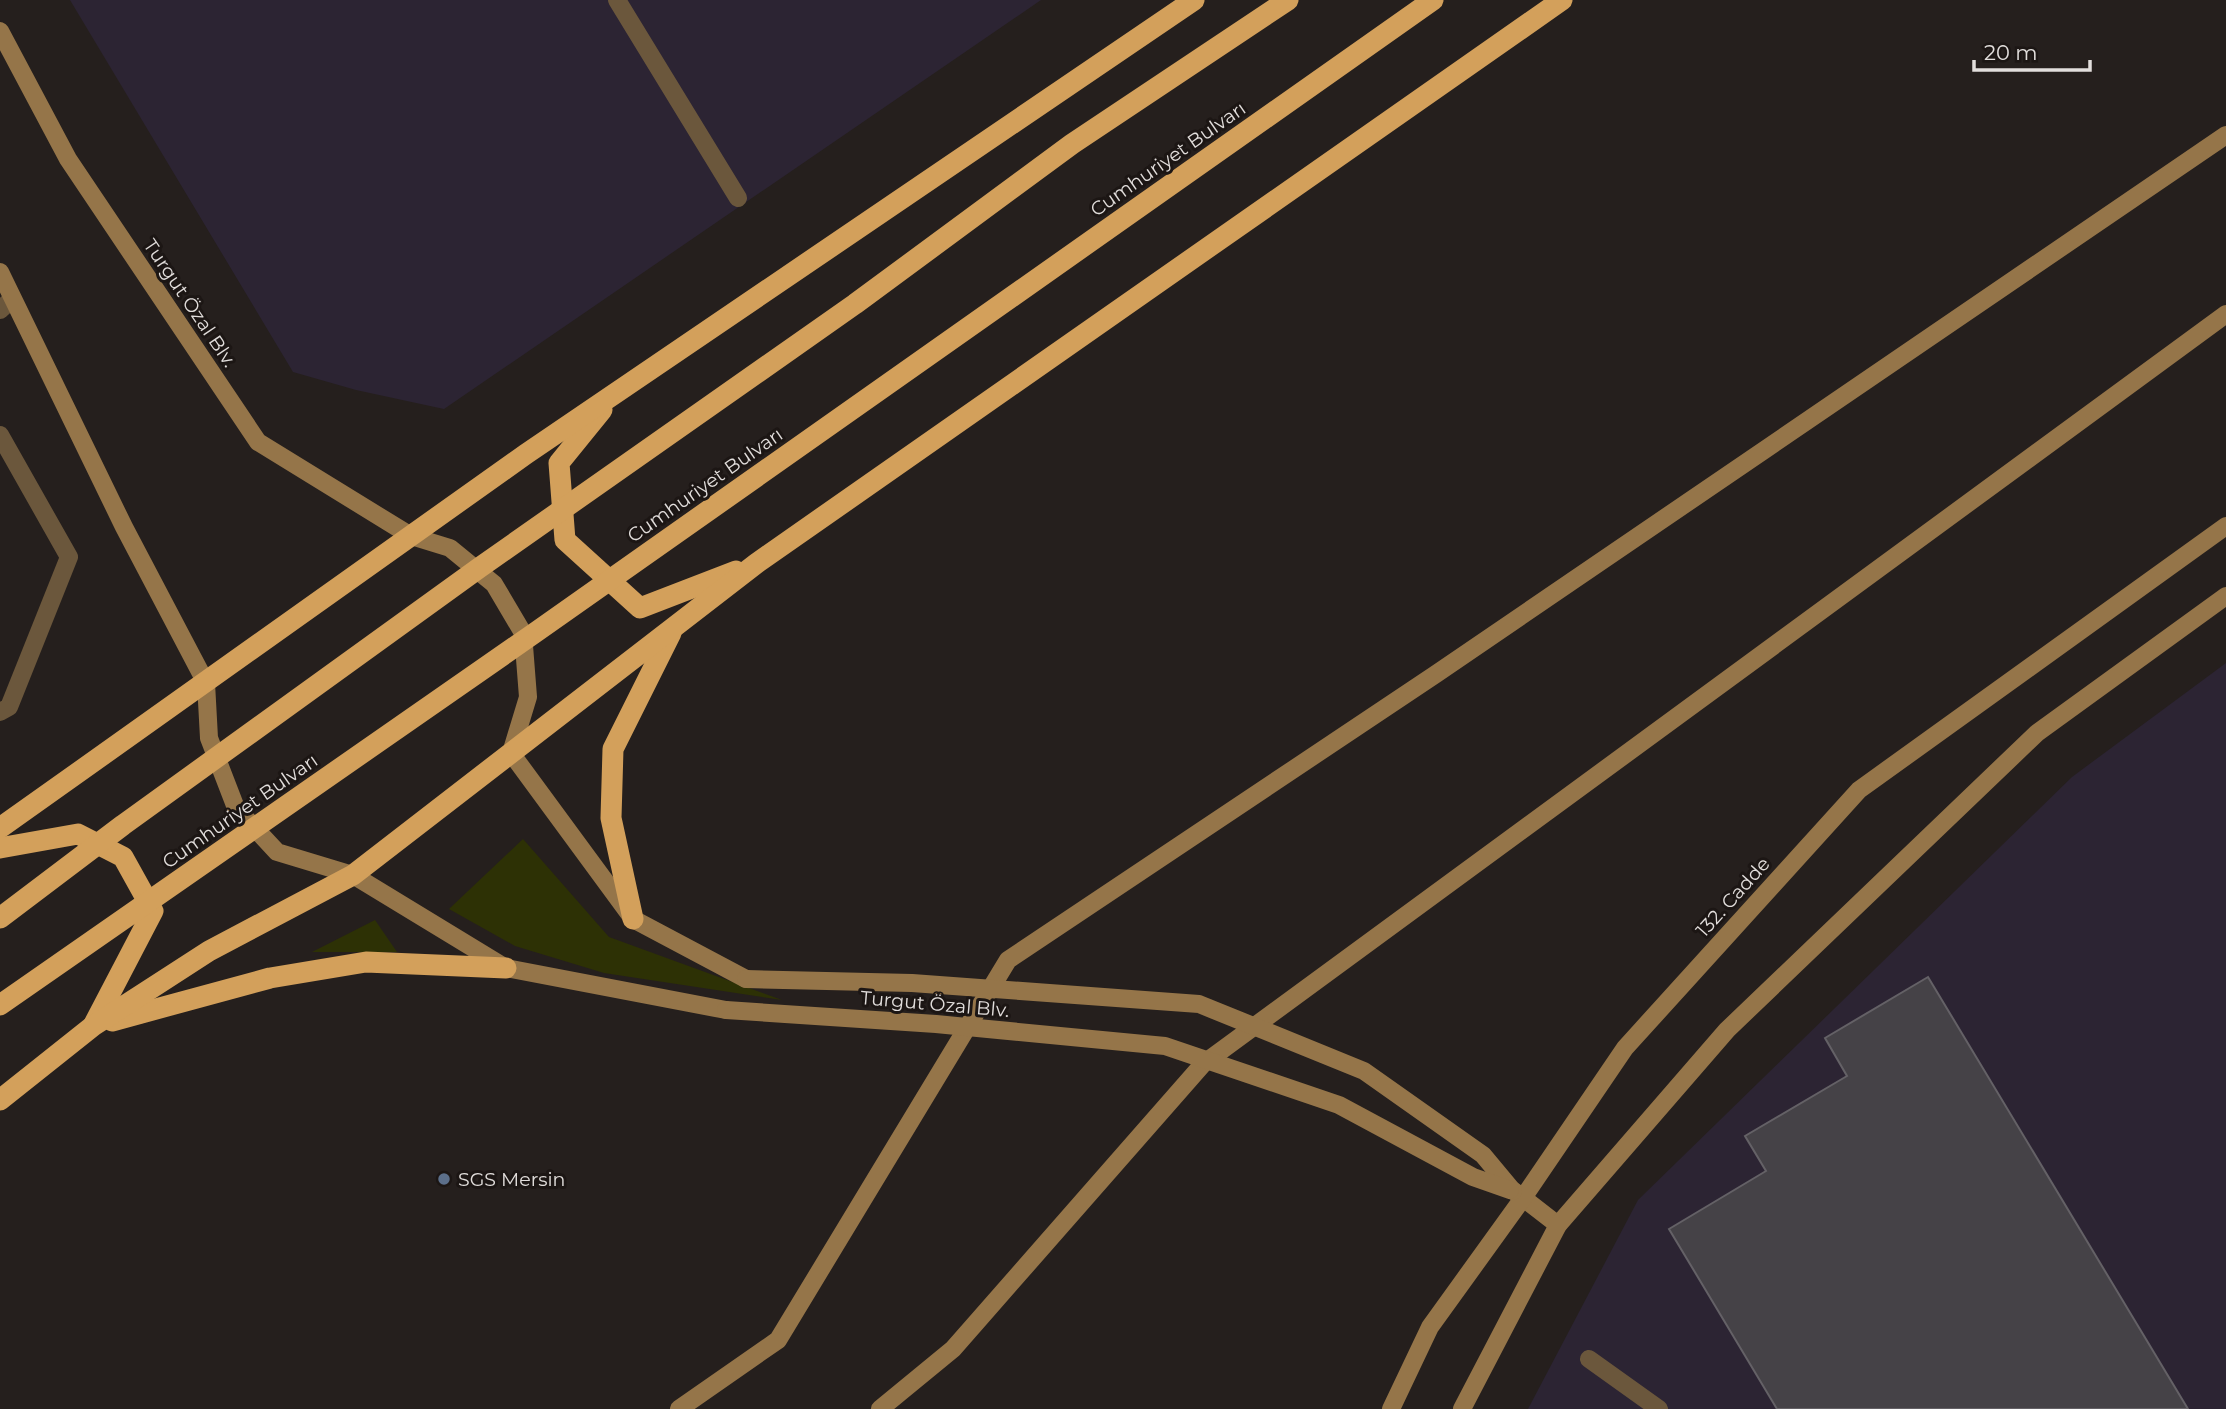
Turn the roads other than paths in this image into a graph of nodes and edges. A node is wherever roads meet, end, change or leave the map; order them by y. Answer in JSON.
{"nodes":[{"id":1,"x":617,"y":0,"type":"edge"},
{"id":2,"x":1194,"y":0,"type":"edge"},
{"id":3,"x":1288,"y":0,"type":"edge"},
{"id":4,"x":1433,"y":0,"type":"edge"},
{"id":5,"x":1562,"y":0,"type":"edge"},
{"id":6,"x":0,"y":31,"type":"edge"},
{"id":7,"x":2226,"y":135,"type":"edge"},
{"id":8,"x":738,"y":198,"type":"dead end"},
{"id":9,"x":0,"y":272,"type":"edge"},
{"id":10,"x":6,"y":304,"type":"edge"},
{"id":11,"x":2226,"y":314,"type":"edge"},
{"id":12,"x":617,"y":392,"type":"junction"},
{"id":13,"x":0,"y":435,"type":"edge"},
{"id":14,"x":2226,"y":526,"type":"edge"},
{"id":15,"x":411,"y":537,"type":"junction"},
{"id":16,"x":757,"y":563,"type":"junction"},
{"id":17,"x":2226,"y":596,"type":"edge"},
{"id":18,"x":674,"y":628,"type":"junction"},
{"id":19,"x":206,"y":682,"type":"junction"},
{"id":20,"x":0,"y":712,"type":"edge"},
{"id":21,"x":511,"y":753,"type":"junction"},
{"id":22,"x":0,"y":828,"type":"edge"},
{"id":23,"x":0,"y":848,"type":"edge"},
{"id":24,"x":353,"y":874,"type":"junction"},
{"id":25,"x":0,"y":918,"type":"edge"},
{"id":26,"x":633,"y":919,"type":"junction"},
{"id":27,"x":506,"y":968,"type":"junction"},
{"id":28,"x":0,"y":1005,"type":"edge"},
{"id":29,"x":93,"y":1026,"type":"junction"},
{"id":30,"x":0,"y":1100,"type":"edge"},
{"id":31,"x":1518,"y":1194,"type":"junction"},
{"id":32,"x":1558,"y":1225,"type":"junction"},
{"id":33,"x":1589,"y":1359,"type":"dead end"},
{"id":34,"x":679,"y":1409,"type":"edge"},
{"id":35,"x":880,"y":1409,"type":"edge"},
{"id":36,"x":1391,"y":1409,"type":"edge"},
{"id":37,"x":1462,"y":1409,"type":"edge"},
{"id":38,"x":1659,"y":1409,"type":"edge"}],
"edges":[{"from":1,"to":8,"type":"street"},
{"from":2,"to":12,"type":"highway"},
{"from":3,"to":25,"type":"highway","bridge":true},
{"from":4,"to":28,"type":"highway","name":"Cumhuriyet Bulvarı","bridge":true},
{"from":5,"to":16,"type":"highway"},
{"from":6,"to":15,"type":"street","name":"Turgut Özal Blv."},
{"from":7,"to":34,"type":"street"},
{"from":9,"to":10,"type":"street"},
{"from":10,"to":19,"type":"street"},
{"from":11,"to":35,"type":"street"},
{"from":12,"to":15,"type":"highway"},
{"from":12,"to":16,"type":"highway"},
{"from":13,"to":20,"type":"street"},
{"from":14,"to":31,"type":"street","name":"132. Cadde"},
{"from":15,"to":19,"type":"highway"},
{"from":15,"to":21,"type":"street","name":"Turgut Özal Blv."},
{"from":16,"to":18,"type":"highway"},
{"from":17,"to":32,"type":"street"},
{"from":18,"to":21,"type":"highway"},
{"from":18,"to":26,"type":"highway"},
{"from":19,"to":22,"type":"highway"},
{"from":19,"to":24,"type":"street","name":"Turgut Özal Blv."},
{"from":21,"to":24,"type":"highway"},
{"from":21,"to":26,"type":"street","name":"Turgut Özal Blv."},
{"from":23,"to":29,"type":"highway"},
{"from":24,"to":27,"type":"street","name":"Turgut Özal Blv."},
{"from":24,"to":29,"type":"highway"},
{"from":26,"to":31,"type":"street","name":"Turgut Özal Blv.","bridge":true},
{"from":27,"to":29,"type":"highway"},
{"from":27,"to":31,"type":"street","name":"Turgut Özal Blv.","bridge":true},
{"from":29,"to":30,"type":"highway"},
{"from":31,"to":32,"type":"street","name":"Turgut Özal Blv."},
{"from":31,"to":36,"type":"street","name":"132. Cadde"},
{"from":32,"to":37,"type":"street"},
{"from":33,"to":38,"type":"street"}]}
